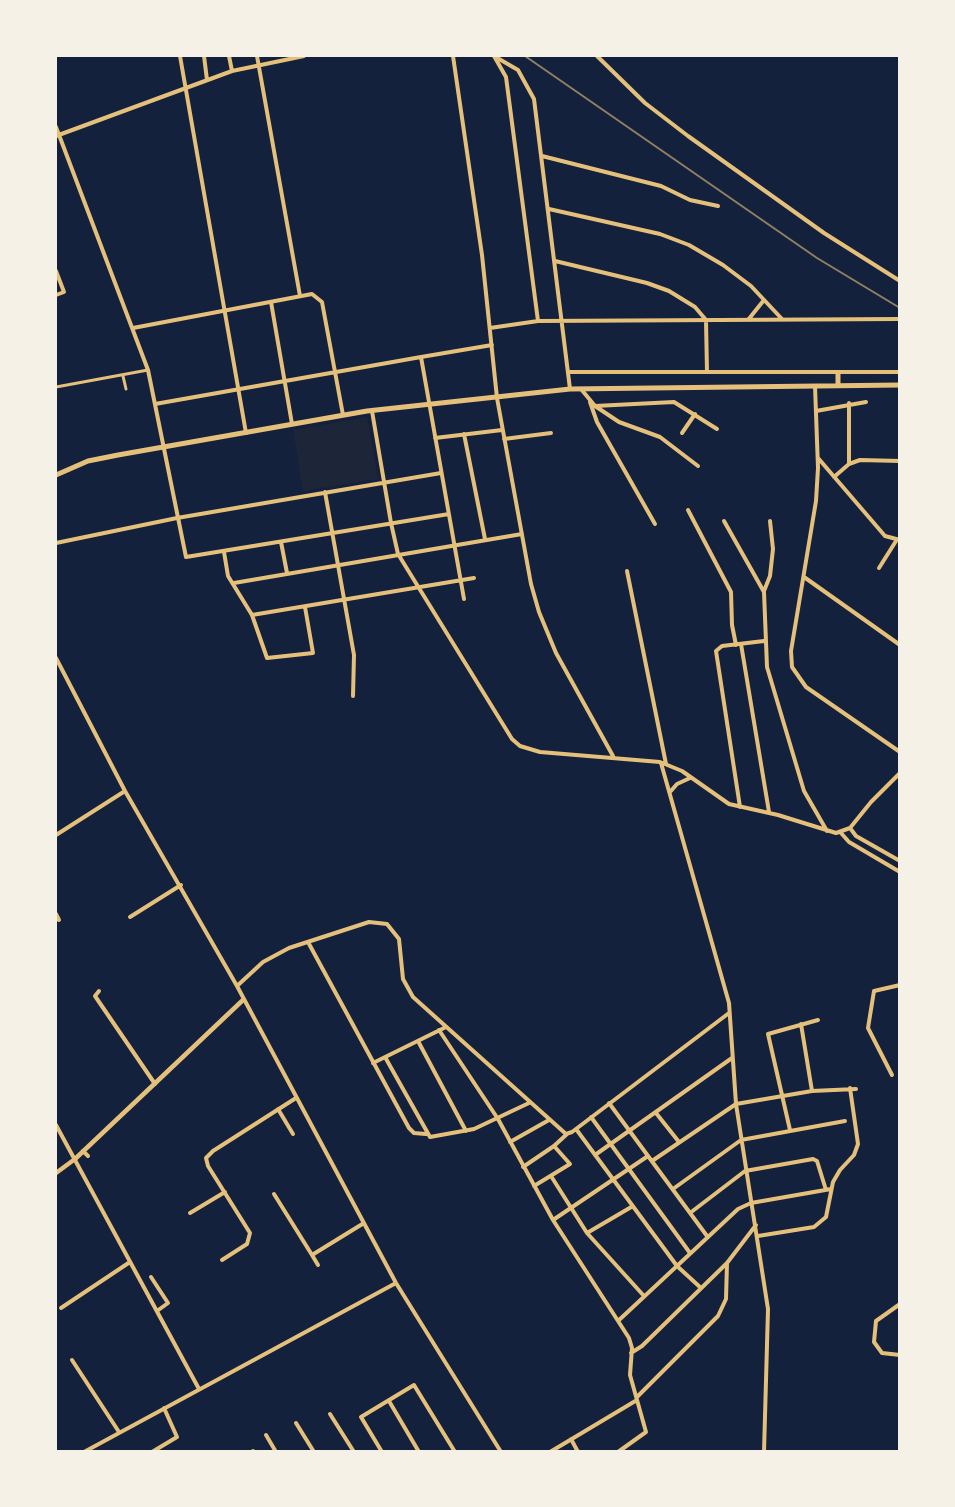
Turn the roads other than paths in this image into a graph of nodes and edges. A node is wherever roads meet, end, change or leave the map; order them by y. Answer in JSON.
{"nodes":[{"id":1,"x":180,"y":56,"type":"edge"},
{"id":2,"x":204,"y":56,"type":"edge"},
{"id":3,"x":229,"y":56,"type":"edge"},
{"id":4,"x":257,"y":56,"type":"edge"},
{"id":5,"x":304,"y":56,"type":"edge"},
{"id":6,"x":453,"y":56,"type":"edge"},
{"id":7,"x":494,"y":56,"type":"edge"},
{"id":8,"x":597,"y":56,"type":"edge"},
{"id":9,"x":258,"y":64,"type":"junction"},
{"id":10,"x":232,"y":71,"type":"junction"},
{"id":11,"x":207,"y":80,"type":"junction"},
{"id":12,"x":185,"y":89,"type":"junction"},
{"id":13,"x":56,"y":127,"type":"edge"},
{"id":14,"x":57,"y":136,"type":"edge"},
{"id":15,"x":542,"y":156,"type":"junction"},
{"id":16,"x":718,"y":206,"type":"dead end"},
{"id":17,"x":549,"y":209,"type":"junction"},
{"id":18,"x":555,"y":261,"type":"junction"},
{"id":19,"x":56,"y":271,"type":"edge"},
{"id":20,"x":900,"y":281,"type":"edge"},
{"id":21,"x":56,"y":295,"type":"edge"},
{"id":22,"x":300,"y":296,"type":"junction"},
{"id":23,"x":764,"y":300,"type":"junction"},
{"id":24,"x":271,"y":302,"type":"junction"},
{"id":25,"x":224,"y":310,"type":"junction"},
{"id":26,"x":900,"y":319,"type":"edge"},
{"id":27,"x":706,"y":320,"type":"junction"},
{"id":28,"x":748,"y":320,"type":"junction"},
{"id":29,"x":783,"y":320,"type":"junction"},
{"id":30,"x":538,"y":321,"type":"junction"},
{"id":31,"x":563,"y":321,"type":"junction"},
{"id":32,"x":133,"y":328,"type":"junction"},
{"id":33,"x":490,"y":328,"type":"junction"},
{"id":34,"x":492,"y":345,"type":"junction"},
{"id":35,"x":421,"y":357,"type":"junction"},
{"id":36,"x":148,"y":370,"type":"junction"},
{"id":37,"x":568,"y":372,"type":"junction"},
{"id":38,"x":707,"y":372,"type":"junction"},
{"id":39,"x":900,"y":372,"type":"edge"},
{"id":40,"x":336,"y":373,"type":"junction"},
{"id":41,"x":838,"y":373,"type":"junction"},
{"id":42,"x":123,"y":375,"type":"junction"},
{"id":43,"x":285,"y":382,"type":"junction"},
{"id":44,"x":838,"y":385,"type":"junction"},
{"id":45,"x":900,"y":385,"type":"edge"},
{"id":46,"x":815,"y":386,"type":"junction"},
{"id":47,"x":56,"y":387,"type":"edge"},
{"id":48,"x":126,"y":388,"type":"dead end"},
{"id":49,"x":580,"y":388,"type":"junction"},
{"id":50,"x":570,"y":389,"type":"junction"},
{"id":51,"x":239,"y":390,"type":"junction"},
{"id":52,"x":497,"y":398,"type":"junction"},
{"id":53,"x":590,"y":401,"type":"junction"},
{"id":54,"x":866,"y":402,"type":"dead end"},
{"id":55,"x":849,"y":403,"type":"junction"},
{"id":56,"x":155,"y":404,"type":"junction"},
{"id":57,"x":429,"y":406,"type":"junction"},
{"id":58,"x":595,"y":406,"type":"junction"},
{"id":59,"x":372,"y":411,"type":"junction"},
{"id":60,"x":816,"y":411,"type":"junction"},
{"id":61,"x":694,"y":414,"type":"junction"},
{"id":62,"x":343,"y":416,"type":"junction"},
{"id":63,"x":292,"y":424,"type":"junction"},
{"id":64,"x":717,"y":429,"type":"dead end"},
{"id":65,"x":502,"y":430,"type":"junction"},
{"id":66,"x":246,"y":433,"type":"junction"},
{"id":67,"x":551,"y":433,"type":"dead end"},
{"id":68,"x":682,"y":433,"type":"dead end"},
{"id":69,"x":464,"y":434,"type":"junction"},
{"id":70,"x":435,"y":438,"type":"junction"},
{"id":71,"x":504,"y":439,"type":"junction"},
{"id":72,"x":163,"y":446,"type":"junction"},
{"id":73,"x":818,"y":458,"type":"junction"},
{"id":74,"x":900,"y":461,"type":"edge"},
{"id":75,"x":849,"y":464,"type":"junction"},
{"id":76,"x":698,"y":466,"type":"dead end"},
{"id":77,"x":441,"y":473,"type":"junction"},
{"id":78,"x":56,"y":475,"type":"edge"},
{"id":79,"x":834,"y":477,"type":"junction"},
{"id":80,"x":384,"y":483,"type":"junction"},
{"id":81,"x":325,"y":492,"type":"junction"},
{"id":82,"x":688,"y":510,"type":"dead end"},
{"id":83,"x":449,"y":514,"type":"junction"},
{"id":84,"x":177,"y":518,"type":"junction"},
{"id":85,"x":724,"y":521,"type":"dead end"},
{"id":86,"x":770,"y":521,"type":"dead end"},
{"id":87,"x":391,"y":523,"type":"junction"},
{"id":88,"x":655,"y":524,"type":"dead end"},
{"id":89,"x":332,"y":534,"type":"junction"},
{"id":90,"x":522,"y":534,"type":"junction"},
{"id":91,"x":485,"y":540,"type":"junction"},
{"id":92,"x":898,"y":540,"type":"edge"},
{"id":93,"x":281,"y":542,"type":"junction"},
{"id":94,"x":56,"y":543,"type":"edge"},
{"id":95,"x":455,"y":545,"type":"junction"},
{"id":96,"x":224,"y":552,"type":"junction"},
{"id":97,"x":398,"y":554,"type":"junction"},
{"id":98,"x":336,"y":565,"type":"junction"},
{"id":99,"x":879,"y":568,"type":"dead end"},
{"id":100,"x":627,"y":571,"type":"dead end"},
{"id":101,"x":287,"y":573,"type":"junction"},
{"id":102,"x":804,"y":577,"type":"junction"},
{"id":103,"x":474,"y":578,"type":"dead end"},
{"id":104,"x":461,"y":580,"type":"junction"},
{"id":105,"x":234,"y":582,"type":"junction"},
{"id":106,"x":418,"y":587,"type":"junction"},
{"id":107,"x":764,"y":592,"type":"junction"},
{"id":108,"x":464,"y":599,"type":"dead end"},
{"id":109,"x":343,"y":601,"type":"junction"},
{"id":110,"x":305,"y":607,"type":"junction"},
{"id":111,"x":252,"y":615,"type":"junction"},
{"id":112,"x":764,"y":641,"type":"junction"},
{"id":113,"x":739,"y":644,"type":"junction"},
{"id":114,"x":900,"y":645,"type":"edge"},
{"id":115,"x":56,"y":658,"type":"edge"},
{"id":116,"x":353,"y":696,"type":"dead end"},
{"id":117,"x":900,"y":752,"type":"edge"},
{"id":118,"x":613,"y":756,"type":"junction"},
{"id":119,"x":660,"y":762,"type":"junction"},
{"id":120,"x":666,"y":764,"type":"junction"},
{"id":121,"x":900,"y":773,"type":"edge"},
{"id":122,"x":691,"y":778,"type":"junction"},
{"id":123,"x":125,"y":791,"type":"junction"},
{"id":124,"x":669,"y":794,"type":"junction"},
{"id":125,"x":740,"y":807,"type":"junction"},
{"id":126,"x":769,"y":813,"type":"junction"},
{"id":127,"x":850,"y":828,"type":"junction"},
{"id":128,"x":827,"y":831,"type":"junction"},
{"id":129,"x":841,"y":833,"type":"junction"},
{"id":130,"x":56,"y":836,"type":"edge"},
{"id":131,"x":900,"y":861,"type":"edge"},
{"id":132,"x":900,"y":872,"type":"edge"},
{"id":133,"x":181,"y":885,"type":"junction"},
{"id":134,"x":56,"y":914,"type":"edge"},
{"id":135,"x":130,"y":917,"type":"dead end"},
{"id":136,"x":59,"y":920,"type":"dead end"},
{"id":137,"x":308,"y":942,"type":"junction"},
{"id":138,"x":900,"y":985,"type":"edge"},
{"id":139,"x":237,"y":986,"type":"junction"},
{"id":140,"x":99,"y":991,"type":"dead end"},
{"id":141,"x":243,"y":1000,"type":"junction"},
{"id":142,"x":730,"y":1012,"type":"junction"},
{"id":143,"x":818,"y":1020,"type":"dead end"},
{"id":144,"x":801,"y":1024,"type":"junction"},
{"id":145,"x":446,"y":1027,"type":"junction"},
{"id":146,"x":439,"y":1030,"type":"junction"},
{"id":147,"x":418,"y":1041,"type":"junction"},
{"id":148,"x":385,"y":1057,"type":"junction"},
{"id":149,"x":733,"y":1058,"type":"junction"},
{"id":150,"x":373,"y":1063,"type":"junction"},
{"id":151,"x":892,"y":1075,"type":"dead end"},
{"id":152,"x":155,"y":1084,"type":"junction"},
{"id":153,"x":850,"y":1088,"type":"junction"},
{"id":154,"x":856,"y":1089,"type":"dead end"},
{"id":155,"x":812,"y":1091,"type":"junction"},
{"id":156,"x":783,"y":1095,"type":"junction"},
{"id":157,"x":296,"y":1098,"type":"junction"},
{"id":158,"x":529,"y":1103,"type":"junction"},
{"id":159,"x":609,"y":1103,"type":"junction"},
{"id":160,"x":736,"y":1104,"type":"junction"},
{"id":161,"x":278,"y":1109,"type":"junction"},
{"id":162,"x":656,"y":1113,"type":"junction"},
{"id":163,"x":591,"y":1117,"type":"junction"},
{"id":164,"x":498,"y":1119,"type":"junction"},
{"id":165,"x":549,"y":1120,"type":"junction"},
{"id":166,"x":845,"y":1121,"type":"dead end"},
{"id":167,"x":56,"y":1125,"type":"edge"},
{"id":168,"x":576,"y":1129,"type":"junction"},
{"id":169,"x":790,"y":1130,"type":"junction"},
{"id":170,"x":466,"y":1131,"type":"junction"},
{"id":171,"x":631,"y":1131,"type":"junction"},
{"id":172,"x":293,"y":1134,"type":"dead end"},
{"id":173,"x":426,"y":1134,"type":"junction"},
{"id":174,"x":568,"y":1134,"type":"junction"},
{"id":175,"x":741,"y":1140,"type":"junction"},
{"id":176,"x":510,"y":1142,"type":"junction"},
{"id":177,"x":679,"y":1142,"type":"junction"},
{"id":178,"x":609,"y":1144,"type":"junction"},
{"id":179,"x":554,"y":1146,"type":"junction"},
{"id":180,"x":83,"y":1151,"type":"junction"},
{"id":181,"x":595,"y":1155,"type":"junction"},
{"id":182,"x":88,"y":1156,"type":"dead end"},
{"id":183,"x":648,"y":1156,"type":"junction"},
{"id":184,"x":75,"y":1159,"type":"junction"},
{"id":185,"x":652,"y":1161,"type":"junction"},
{"id":186,"x":523,"y":1167,"type":"junction"},
{"id":187,"x":629,"y":1169,"type":"junction"},
{"id":188,"x":745,"y":1171,"type":"junction"},
{"id":189,"x":56,"y":1173,"type":"edge"},
{"id":190,"x":551,"y":1176,"type":"junction"},
{"id":191,"x":615,"y":1181,"type":"junction"},
{"id":192,"x":534,"y":1186,"type":"junction"},
{"id":193,"x":673,"y":1190,"type":"junction"},
{"id":194,"x":829,"y":1190,"type":"junction"},
{"id":195,"x":225,"y":1192,"type":"junction"},
{"id":196,"x":274,"y":1194,"type":"dead end"},
{"id":197,"x":751,"y":1203,"type":"junction"},
{"id":198,"x":633,"y":1206,"type":"junction"},
{"id":199,"x":571,"y":1208,"type":"junction"},
{"id":200,"x":190,"y":1213,"type":"dead end"},
{"id":201,"x":690,"y":1213,"type":"junction"},
{"id":202,"x":553,"y":1220,"type":"junction"},
{"id":203,"x":363,"y":1223,"type":"junction"},
{"id":204,"x":756,"y":1225,"type":"junction"},
{"id":205,"x":587,"y":1233,"type":"junction"},
{"id":206,"x":707,"y":1236,"type":"junction"},
{"id":207,"x":758,"y":1236,"type":"junction"},
{"id":208,"x":690,"y":1253,"type":"junction"},
{"id":209,"x":312,"y":1255,"type":"junction"},
{"id":210,"x":222,"y":1260,"type":"dead end"},
{"id":211,"x":130,"y":1262,"type":"junction"},
{"id":212,"x":727,"y":1263,"type":"junction"},
{"id":213,"x":318,"y":1265,"type":"dead end"},
{"id":214,"x":677,"y":1266,"type":"junction"},
{"id":215,"x":151,"y":1277,"type":"dead end"},
{"id":216,"x":396,"y":1283,"type":"junction"},
{"id":217,"x":701,"y":1288,"type":"junction"},
{"id":218,"x":644,"y":1296,"type":"junction"},
{"id":219,"x":900,"y":1304,"type":"edge"},
{"id":220,"x":61,"y":1308,"type":"dead end"},
{"id":221,"x":157,"y":1311,"type":"junction"},
{"id":222,"x":618,"y":1321,"type":"junction"},
{"id":223,"x":631,"y":1353,"type":"junction"},
{"id":224,"x":900,"y":1355,"type":"edge"},
{"id":225,"x":72,"y":1359,"type":"dead end"},
{"id":226,"x":199,"y":1389,"type":"junction"},
{"id":227,"x":637,"y":1399,"type":"junction"},
{"id":228,"x":388,"y":1401,"type":"junction"},
{"id":229,"x":164,"y":1408,"type":"junction"},
{"id":230,"x":330,"y":1414,"type":"dead end"},
{"id":231,"x":296,"y":1423,"type":"dead end"},
{"id":232,"x":120,"y":1432,"type":"junction"},
{"id":233,"x":266,"y":1435,"type":"dead end"},
{"id":234,"x":570,"y":1439,"type":"junction"},
{"id":235,"x":620,"y":1451,"type":"edge"},
{"id":236,"x":84,"y":1452,"type":"edge"},
{"id":237,"x":152,"y":1452,"type":"edge"},
{"id":238,"x":276,"y":1452,"type":"edge"},
{"id":239,"x":314,"y":1452,"type":"edge"},
{"id":240,"x":354,"y":1452,"type":"edge"},
{"id":241,"x":381,"y":1452,"type":"edge"},
{"id":242,"x":419,"y":1452,"type":"edge"},
{"id":243,"x":455,"y":1452,"type":"edge"},
{"id":244,"x":501,"y":1452,"type":"edge"},
{"id":245,"x":550,"y":1452,"type":"edge"},
{"id":246,"x":578,"y":1452,"type":"edge"},
{"id":247,"x":764,"y":1452,"type":"edge"}],
"edges":[{"from":1,"to":12,"type":"street"},
{"from":2,"to":11,"type":"street"},
{"from":3,"to":10,"type":"street"},
{"from":4,"to":9,"type":"street"},
{"from":5,"to":9,"type":"street"},
{"from":6,"to":33,"type":"street"},
{"from":7,"to":15,"type":"street"},
{"from":7,"to":30,"type":"street"},
{"from":8,"to":20,"type":"street"},
{"from":9,"to":10,"type":"street"},
{"from":9,"to":22,"type":"street"},
{"from":10,"to":11,"type":"street"},
{"from":11,"to":12,"type":"street"},
{"from":12,"to":14,"type":"street"},
{"from":12,"to":25,"type":"street"},
{"from":13,"to":14,"type":"street"},
{"from":14,"to":32,"type":"street"},
{"from":15,"to":16,"type":"street"},
{"from":15,"to":17,"type":"street"},
{"from":17,"to":18,"type":"street"},
{"from":17,"to":23,"type":"street"},
{"from":18,"to":27,"type":"street"},
{"from":18,"to":31,"type":"street"},
{"from":19,"to":21,"type":"street"},
{"from":22,"to":24,"type":"street"},
{"from":22,"to":40,"type":"street"},
{"from":23,"to":28,"type":"street"},
{"from":23,"to":29,"type":"street"},
{"from":24,"to":25,"type":"street"},
{"from":24,"to":43,"type":"street"},
{"from":25,"to":32,"type":"street"},
{"from":25,"to":51,"type":"street"},
{"from":26,"to":29,"type":"street"},
{"from":27,"to":28,"type":"street"},
{"from":27,"to":31,"type":"street"},
{"from":27,"to":38,"type":"street"},
{"from":28,"to":29,"type":"street"},
{"from":30,"to":31,"type":"street"},
{"from":30,"to":33,"type":"street"},
{"from":31,"to":37,"type":"street"},
{"from":32,"to":36,"type":"street"},
{"from":33,"to":34,"type":"street"},
{"from":34,"to":35,"type":"street"},
{"from":34,"to":52,"type":"street"},
{"from":35,"to":40,"type":"street"},
{"from":35,"to":57,"type":"street"},
{"from":36,"to":42,"type":"street"},
{"from":36,"to":56,"type":"street"},
{"from":37,"to":38,"type":"street"},
{"from":37,"to":50,"type":"street"},
{"from":38,"to":41,"type":"street"},
{"from":39,"to":41,"type":"street"},
{"from":40,"to":43,"type":"street"},
{"from":40,"to":62,"type":"street"},
{"from":41,"to":44,"type":"main road"},
{"from":42,"to":47,"type":"street"},
{"from":42,"to":48,"type":"street"},
{"from":43,"to":51,"type":"street"},
{"from":43,"to":63,"type":"street"},
{"from":44,"to":45,"type":"main road"},
{"from":44,"to":46,"type":"main road"},
{"from":46,"to":49,"type":"main road"},
{"from":46,"to":60,"type":"street"},
{"from":49,"to":50,"type":"main road"},
{"from":49,"to":53,"type":"street"},
{"from":50,"to":52,"type":"main road"},
{"from":51,"to":56,"type":"street"},
{"from":51,"to":66,"type":"street"},
{"from":52,"to":57,"type":"main road"},
{"from":52,"to":65,"type":"street"},
{"from":53,"to":58,"type":"street"},
{"from":53,"to":88,"type":"street"},
{"from":54,"to":55,"type":"street"},
{"from":55,"to":60,"type":"street"},
{"from":55,"to":75,"type":"street"},
{"from":56,"to":72,"type":"street"},
{"from":57,"to":59,"type":"main road"},
{"from":57,"to":70,"type":"street"},
{"from":58,"to":61,"type":"street"},
{"from":58,"to":76,"type":"street"},
{"from":59,"to":62,"type":"main road"},
{"from":59,"to":80,"type":"street"},
{"from":60,"to":73,"type":"street"},
{"from":61,"to":64,"type":"street"},
{"from":61,"to":68,"type":"street"},
{"from":62,"to":63,"type":"main road"},
{"from":63,"to":66,"type":"main road"},
{"from":65,"to":69,"type":"street"},
{"from":65,"to":71,"type":"street"},
{"from":66,"to":72,"type":"main road"},
{"from":67,"to":71,"type":"street"},
{"from":69,"to":70,"type":"street"},
{"from":69,"to":91,"type":"street"},
{"from":70,"to":77,"type":"street"},
{"from":71,"to":90,"type":"street"},
{"from":72,"to":78,"type":"main road"},
{"from":72,"to":84,"type":"street"},
{"from":73,"to":79,"type":"street"},
{"from":73,"to":102,"type":"street"},
{"from":74,"to":75,"type":"street"},
{"from":75,"to":79,"type":"street"},
{"from":77,"to":80,"type":"street"},
{"from":77,"to":83,"type":"street"},
{"from":79,"to":92,"type":"street"},
{"from":80,"to":81,"type":"street"},
{"from":80,"to":87,"type":"street"},
{"from":81,"to":84,"type":"street"},
{"from":81,"to":89,"type":"street"},
{"from":82,"to":113,"type":"street"},
{"from":83,"to":87,"type":"street"},
{"from":83,"to":95,"type":"street"},
{"from":84,"to":94,"type":"street"},
{"from":84,"to":96,"type":"street"},
{"from":85,"to":107,"type":"street"},
{"from":86,"to":107,"type":"street"},
{"from":87,"to":89,"type":"street"},
{"from":87,"to":97,"type":"street"},
{"from":89,"to":93,"type":"street"},
{"from":89,"to":98,"type":"street"},
{"from":90,"to":91,"type":"street"},
{"from":90,"to":118,"type":"street"},
{"from":91,"to":95,"type":"street"},
{"from":92,"to":99,"type":"street"},
{"from":93,"to":96,"type":"street"},
{"from":93,"to":101,"type":"street"},
{"from":95,"to":97,"type":"street"},
{"from":95,"to":104,"type":"street"},
{"from":96,"to":105,"type":"street"},
{"from":97,"to":98,"type":"street"},
{"from":97,"to":106,"type":"street"},
{"from":98,"to":101,"type":"street"},
{"from":98,"to":109,"type":"street"},
{"from":100,"to":120,"type":"street"},
{"from":101,"to":105,"type":"street"},
{"from":102,"to":114,"type":"street"},
{"from":102,"to":117,"type":"street"},
{"from":103,"to":104,"type":"street"},
{"from":104,"to":106,"type":"street"},
{"from":104,"to":108,"type":"street"},
{"from":105,"to":111,"type":"street"},
{"from":106,"to":109,"type":"street"},
{"from":106,"to":118,"type":"street"},
{"from":107,"to":112,"type":"street"},
{"from":109,"to":110,"type":"street"},
{"from":109,"to":116,"type":"street"},
{"from":110,"to":111,"type":"street"},
{"from":110,"to":111,"type":"street"},
{"from":112,"to":113,"type":"street"},
{"from":112,"to":128,"type":"street"},
{"from":113,"to":125,"type":"street"},
{"from":113,"to":126,"type":"street"},
{"from":115,"to":123,"type":"street"},
{"from":118,"to":119,"type":"street"},
{"from":119,"to":120,"type":"street"},
{"from":119,"to":124,"type":"street"},
{"from":120,"to":122,"type":"street"},
{"from":121,"to":127,"type":"street"},
{"from":122,"to":124,"type":"street"},
{"from":122,"to":125,"type":"street"},
{"from":123,"to":130,"type":"street"},
{"from":123,"to":133,"type":"street"},
{"from":124,"to":142,"type":"street"},
{"from":125,"to":126,"type":"street"},
{"from":126,"to":128,"type":"street"},
{"from":127,"to":129,"type":"street"},
{"from":127,"to":131,"type":"street"},
{"from":128,"to":129,"type":"street"},
{"from":129,"to":132,"type":"street"},
{"from":133,"to":135,"type":"street"},
{"from":133,"to":139,"type":"street"},
{"from":134,"to":136,"type":"street"},
{"from":137,"to":139,"type":"street"},
{"from":137,"to":145,"type":"street"},
{"from":137,"to":150,"type":"street"},
{"from":138,"to":151,"type":"street"},
{"from":139,"to":141,"type":"street"},
{"from":140,"to":152,"type":"street"},
{"from":141,"to":152,"type":"street"},
{"from":141,"to":157,"type":"street"},
{"from":142,"to":149,"type":"street"},
{"from":142,"to":159,"type":"street"},
{"from":143,"to":144,"type":"street"},
{"from":144,"to":155,"type":"street"},
{"from":144,"to":156,"type":"street"},
{"from":145,"to":146,"type":"street"},
{"from":145,"to":158,"type":"street"},
{"from":146,"to":147,"type":"street"},
{"from":146,"to":164,"type":"street"},
{"from":147,"to":148,"type":"street"},
{"from":147,"to":170,"type":"street"},
{"from":148,"to":150,"type":"street"},
{"from":148,"to":173,"type":"street"},
{"from":149,"to":160,"type":"street"},
{"from":149,"to":162,"type":"street"},
{"from":150,"to":173,"type":"street"},
{"from":152,"to":180,"type":"street"},
{"from":153,"to":154,"type":"street"},
{"from":153,"to":155,"type":"street"},
{"from":153,"to":194,"type":"street"},
{"from":155,"to":156,"type":"street"},
{"from":156,"to":160,"type":"street"},
{"from":156,"to":169,"type":"street"},
{"from":157,"to":161,"type":"street"},
{"from":157,"to":203,"type":"street"},
{"from":158,"to":164,"type":"street"},
{"from":158,"to":165,"type":"street"},
{"from":159,"to":163,"type":"street"},
{"from":159,"to":171,"type":"street"},
{"from":160,"to":175,"type":"street"},
{"from":160,"to":177,"type":"street"},
{"from":161,"to":172,"type":"street"},
{"from":161,"to":195,"type":"street"},
{"from":162,"to":171,"type":"street"},
{"from":162,"to":177,"type":"street"},
{"from":163,"to":168,"type":"street"},
{"from":163,"to":178,"type":"street"},
{"from":164,"to":170,"type":"street"},
{"from":164,"to":176,"type":"street"},
{"from":165,"to":174,"type":"street"},
{"from":165,"to":176,"type":"street"},
{"from":166,"to":169,"type":"street"},
{"from":167,"to":184,"type":"street"},
{"from":168,"to":174,"type":"street"},
{"from":168,"to":181,"type":"street"},
{"from":169,"to":175,"type":"street"},
{"from":170,"to":173,"type":"street"},
{"from":171,"to":178,"type":"street"},
{"from":171,"to":183,"type":"street"},
{"from":174,"to":179,"type":"street"},
{"from":175,"to":188,"type":"street"},
{"from":175,"to":193,"type":"street"},
{"from":176,"to":186,"type":"street"},
{"from":177,"to":185,"type":"street"},
{"from":178,"to":181,"type":"street"},
{"from":178,"to":187,"type":"street"},
{"from":179,"to":186,"type":"street"},
{"from":179,"to":190,"type":"street"},
{"from":180,"to":182,"type":"street"},
{"from":180,"to":184,"type":"street"},
{"from":181,"to":191,"type":"street"},
{"from":183,"to":185,"type":"street"},
{"from":183,"to":187,"type":"street"},
{"from":184,"to":189,"type":"street"},
{"from":184,"to":211,"type":"street"},
{"from":185,"to":193,"type":"street"},
{"from":186,"to":192,"type":"street"},
{"from":187,"to":191,"type":"street"},
{"from":187,"to":208,"type":"street"},
{"from":188,"to":194,"type":"street"},
{"from":188,"to":197,"type":"street"},
{"from":188,"to":201,"type":"street"},
{"from":190,"to":192,"type":"street"},
{"from":190,"to":199,"type":"street"},
{"from":191,"to":198,"type":"street"},
{"from":191,"to":199,"type":"street"},
{"from":192,"to":202,"type":"street"},
{"from":193,"to":201,"type":"street"},
{"from":194,"to":197,"type":"street"},
{"from":194,"to":207,"type":"street"},
{"from":195,"to":200,"type":"street"},
{"from":195,"to":210,"type":"street"},
{"from":196,"to":209,"type":"street"},
{"from":197,"to":204,"type":"street"},
{"from":197,"to":206,"type":"street"},
{"from":198,"to":205,"type":"street"},
{"from":198,"to":214,"type":"street"},
{"from":199,"to":202,"type":"street"},
{"from":199,"to":205,"type":"street"},
{"from":201,"to":206,"type":"street"},
{"from":202,"to":222,"type":"street"},
{"from":203,"to":209,"type":"street"},
{"from":203,"to":216,"type":"street"},
{"from":204,"to":207,"type":"street"},
{"from":204,"to":212,"type":"street"},
{"from":205,"to":218,"type":"street"},
{"from":206,"to":208,"type":"street"},
{"from":207,"to":247,"type":"street"},
{"from":208,"to":214,"type":"street"},
{"from":209,"to":213,"type":"street"},
{"from":211,"to":220,"type":"street"},
{"from":211,"to":221,"type":"street"},
{"from":212,"to":217,"type":"street"},
{"from":212,"to":227,"type":"street"},
{"from":214,"to":217,"type":"street"},
{"from":214,"to":218,"type":"street"},
{"from":215,"to":221,"type":"street"},
{"from":216,"to":226,"type":"street"},
{"from":216,"to":244,"type":"street"},
{"from":217,"to":223,"type":"street"},
{"from":218,"to":222,"type":"street"},
{"from":219,"to":224,"type":"street"},
{"from":221,"to":226,"type":"street"},
{"from":222,"to":223,"type":"street"},
{"from":223,"to":227,"type":"street"},
{"from":225,"to":232,"type":"street"},
{"from":226,"to":229,"type":"street"},
{"from":227,"to":234,"type":"street"},
{"from":227,"to":235,"type":"street"},
{"from":228,"to":241,"type":"street"},
{"from":228,"to":242,"type":"street"},
{"from":228,"to":243,"type":"street"},
{"from":229,"to":232,"type":"street"},
{"from":229,"to":237,"type":"street"},
{"from":230,"to":240,"type":"street"},
{"from":231,"to":239,"type":"street"},
{"from":232,"to":236,"type":"street"},
{"from":233,"to":238,"type":"street"},
{"from":234,"to":245,"type":"street"},
{"from":234,"to":246,"type":"street"}]}
